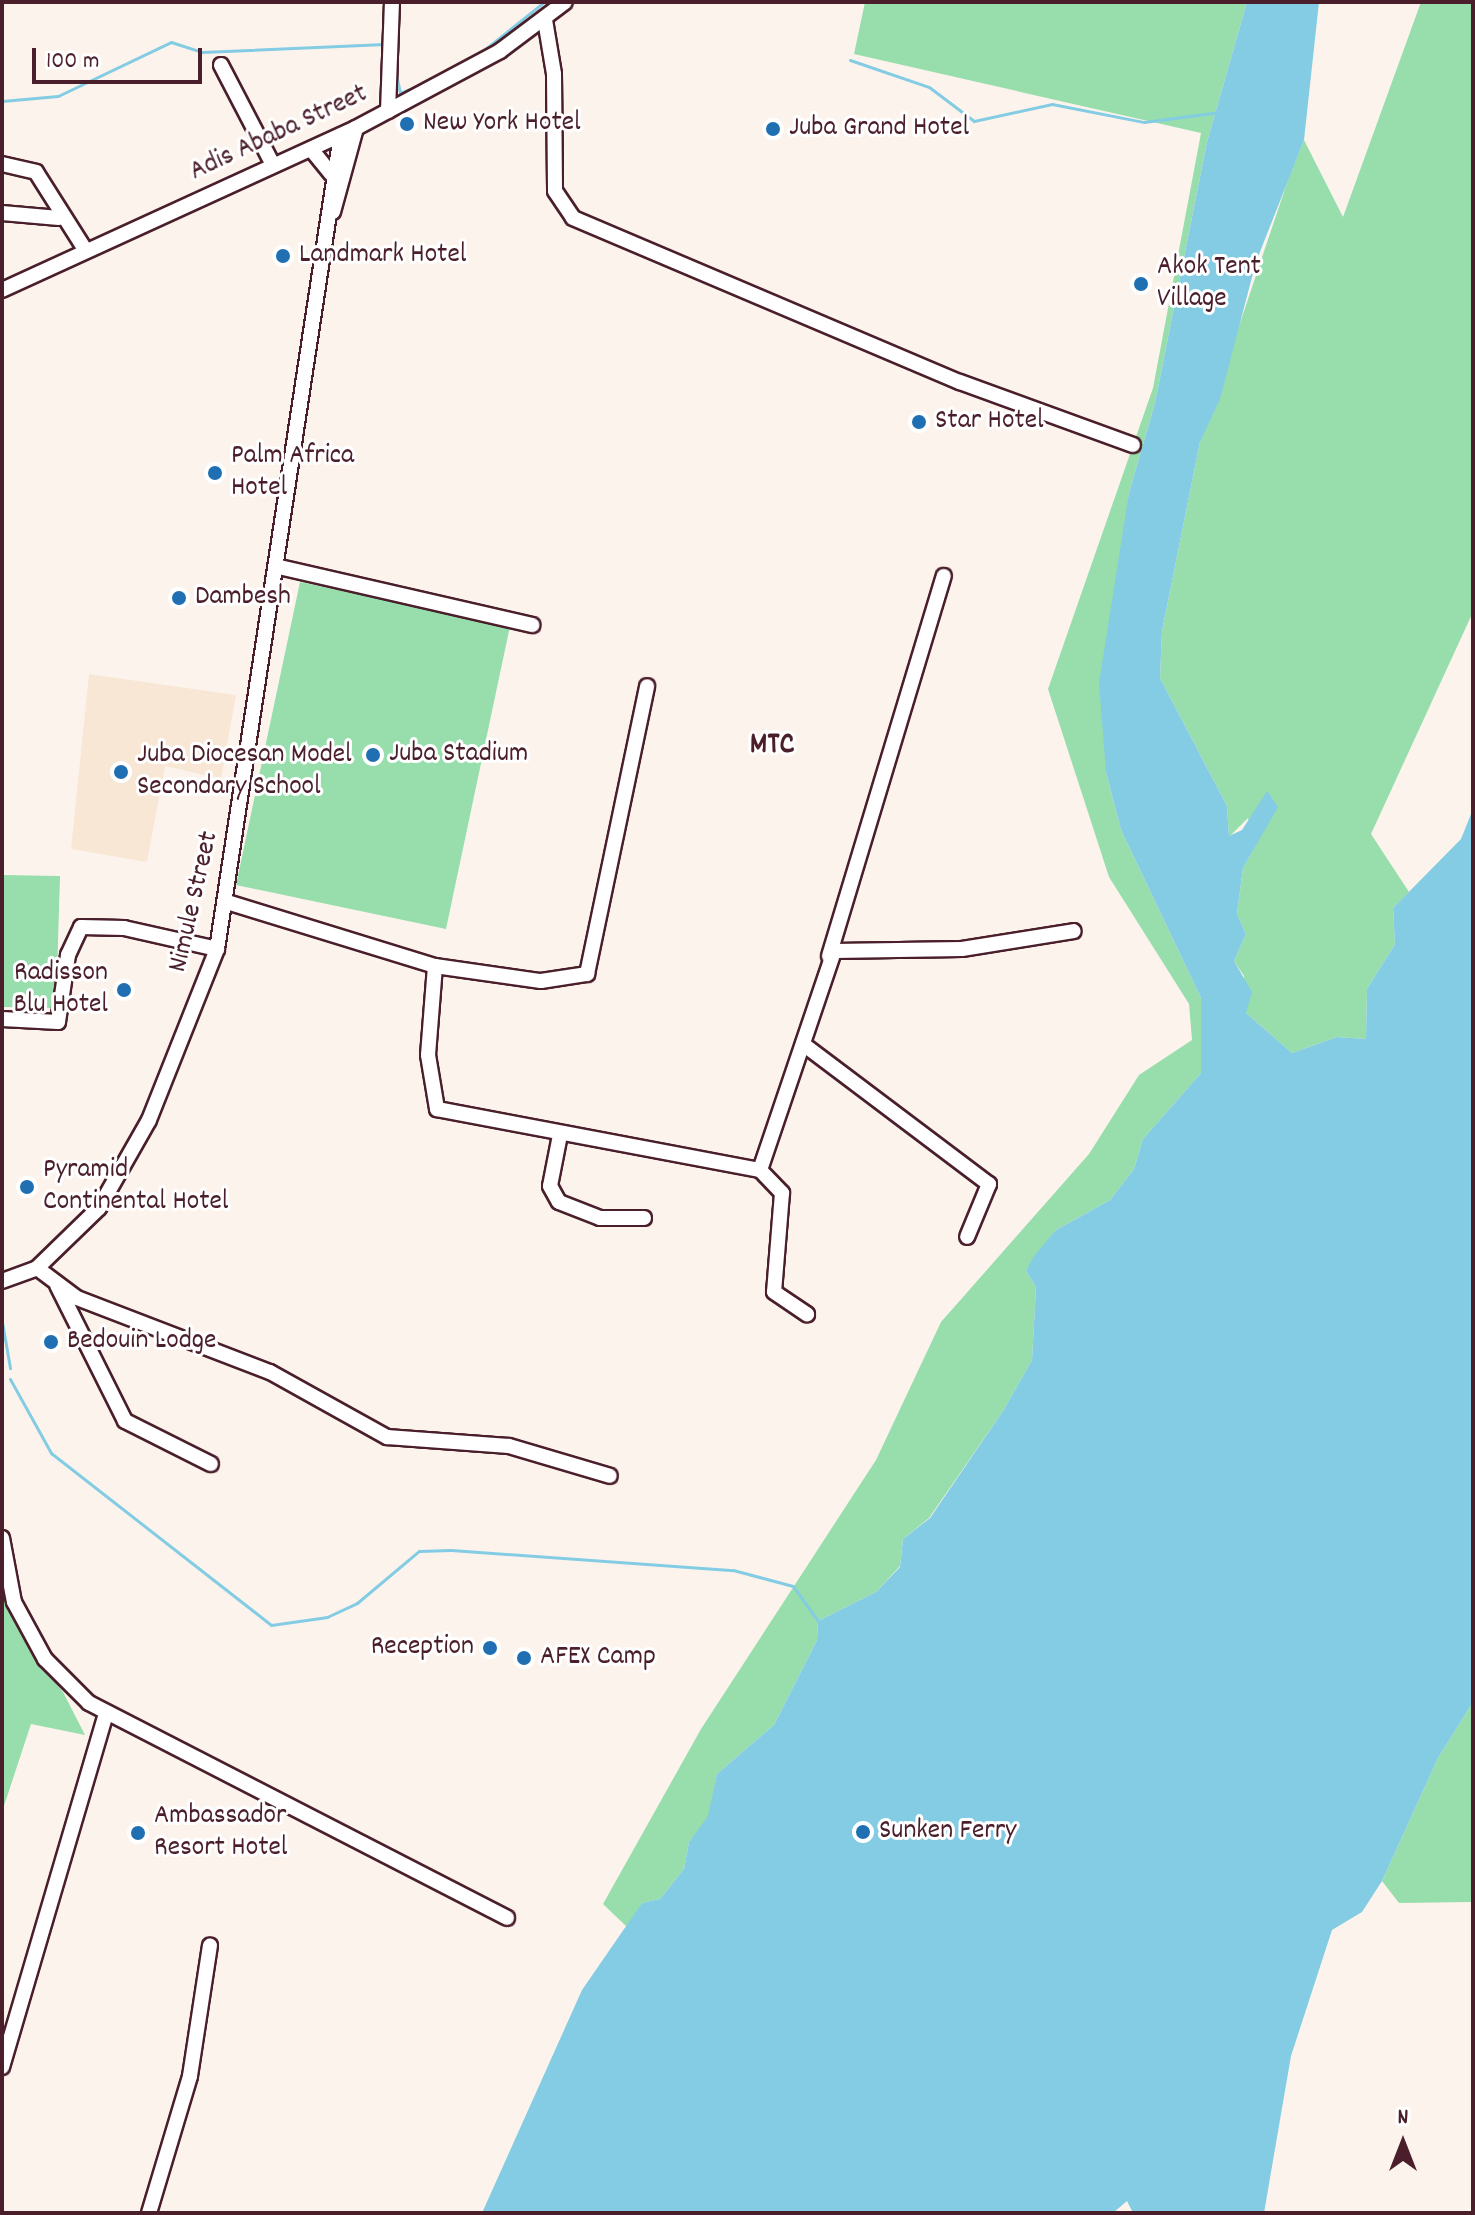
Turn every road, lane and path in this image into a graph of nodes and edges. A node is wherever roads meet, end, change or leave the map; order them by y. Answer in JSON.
{"nodes":[{"id":1,"x":392,"y":2,"type":"edge"},
{"id":2,"x":565,"y":2,"type":"edge"},
{"id":3,"x":545,"y":20,"type":"junction"},
{"id":4,"x":221,"y":65,"type":"dead end"},
{"id":5,"x":382,"y":114,"type":"junction"},
{"id":6,"x":356,"y":128,"type":"junction"},
{"id":7,"x":341,"y":135,"type":"junction"},
{"id":8,"x":311,"y":149,"type":"junction"},
{"id":9,"x":347,"y":163,"type":"junction"},
{"id":10,"x":2,"y":164,"type":"edge"},
{"id":11,"x":273,"y":165,"type":"junction"},
{"id":12,"x":331,"y":174,"type":"junction"},
{"id":13,"x":2,"y":213,"type":"edge"},
{"id":14,"x":59,"y":218,"type":"junction"},
{"id":15,"x":326,"y":227,"type":"junction"},
{"id":16,"x":86,"y":251,"type":"junction"},
{"id":17,"x":2,"y":290,"type":"edge"},
{"id":18,"x":1133,"y":445,"type":"dead end"},
{"id":19,"x":279,"y":567,"type":"junction"},
{"id":20,"x":944,"y":576,"type":"dead end"},
{"id":21,"x":532,"y":625,"type":"dead end"},
{"id":22,"x":647,"y":686,"type":"dead end"},
{"id":23,"x":227,"y":902,"type":"junction"},
{"id":24,"x":1074,"y":931,"type":"dead end"},
{"id":25,"x":217,"y":949,"type":"junction"},
{"id":26,"x":829,"y":956,"type":"junction"},
{"id":27,"x":435,"y":966,"type":"junction"},
{"id":28,"x":2,"y":1019,"type":"edge"},
{"id":29,"x":803,"y":1044,"type":"junction"},
{"id":30,"x":560,"y":1135,"type":"junction"},
{"id":31,"x":760,"y":1170,"type":"junction"},
{"id":32,"x":644,"y":1218,"type":"dead end"},
{"id":33,"x":967,"y":1237,"type":"dead end"},
{"id":34,"x":37,"y":1268,"type":"junction"},
{"id":35,"x":2,"y":1281,"type":"edge"},
{"id":36,"x":55,"y":1281,"type":"junction"},
{"id":37,"x":807,"y":1314,"type":"dead end"},
{"id":38,"x":211,"y":1464,"type":"dead end"},
{"id":39,"x":610,"y":1476,"type":"dead end"},
{"id":40,"x":2,"y":1538,"type":"edge"},
{"id":41,"x":106,"y":1713,"type":"junction"},
{"id":42,"x":507,"y":1918,"type":"dead end"},
{"id":43,"x":210,"y":1946,"type":"dead end"},
{"id":44,"x":2,"y":2067,"type":"edge"},
{"id":45,"x":149,"y":2213,"type":"edge"}],
"edges":[{"from":1,"to":5,"type":"street"},
{"from":2,"to":3,"type":"street","name":"Adis Ababa Street"},
{"from":3,"to":5,"type":"street","name":"Adis Ababa Street"},
{"from":3,"to":18,"type":"street"},
{"from":4,"to":11,"type":"street"},
{"from":5,"to":6,"type":"street","name":"Adis Ababa Street"},
{"from":5,"to":9,"type":"street"},
{"from":6,"to":7,"type":"street","name":"Adis Ababa Street"},
{"from":6,"to":9,"type":"street","name":"Nimule Street"},
{"from":7,"to":8,"type":"street","name":"Adis Ababa Street"},
{"from":7,"to":12,"type":"street","name":"Nimule Street"},
{"from":8,"to":11,"type":"street","name":"Adis Ababa Street"},
{"from":8,"to":12,"type":"street"},
{"from":9,"to":15,"type":"street","name":"Nimule Street"},
{"from":10,"to":14,"type":"street"},
{"from":11,"to":16,"type":"street","name":"Adis Ababa Street"},
{"from":12,"to":15,"type":"street","name":"Nimule Street"},
{"from":13,"to":14,"type":"street"},
{"from":14,"to":16,"type":"street"},
{"from":15,"to":19,"type":"street","name":"Nimule Street"},
{"from":16,"to":17,"type":"street","name":"Adis Ababa Street"},
{"from":19,"to":21,"type":"street"},
{"from":19,"to":23,"type":"street","name":"Nimule Street"},
{"from":20,"to":26,"type":"street"},
{"from":22,"to":27,"type":"street"},
{"from":23,"to":25,"type":"street","name":"Nimule Street"},
{"from":23,"to":27,"type":"street"},
{"from":24,"to":26,"type":"street"},
{"from":25,"to":28,"type":"street"},
{"from":25,"to":34,"type":"street","name":"Nimule Street"},
{"from":26,"to":29,"type":"street"},
{"from":27,"to":30,"type":"street"},
{"from":29,"to":31,"type":"street"},
{"from":29,"to":33,"type":"street"},
{"from":30,"to":31,"type":"street"},
{"from":30,"to":32,"type":"street"},
{"from":31,"to":37,"type":"street"},
{"from":34,"to":35,"type":"street","name":"Nimule Street"},
{"from":34,"to":36,"type":"street"},
{"from":36,"to":38,"type":"street"},
{"from":36,"to":39,"type":"street"},
{"from":40,"to":41,"type":"street"},
{"from":41,"to":42,"type":"street"},
{"from":41,"to":44,"type":"street"},
{"from":43,"to":45,"type":"street"}]}
